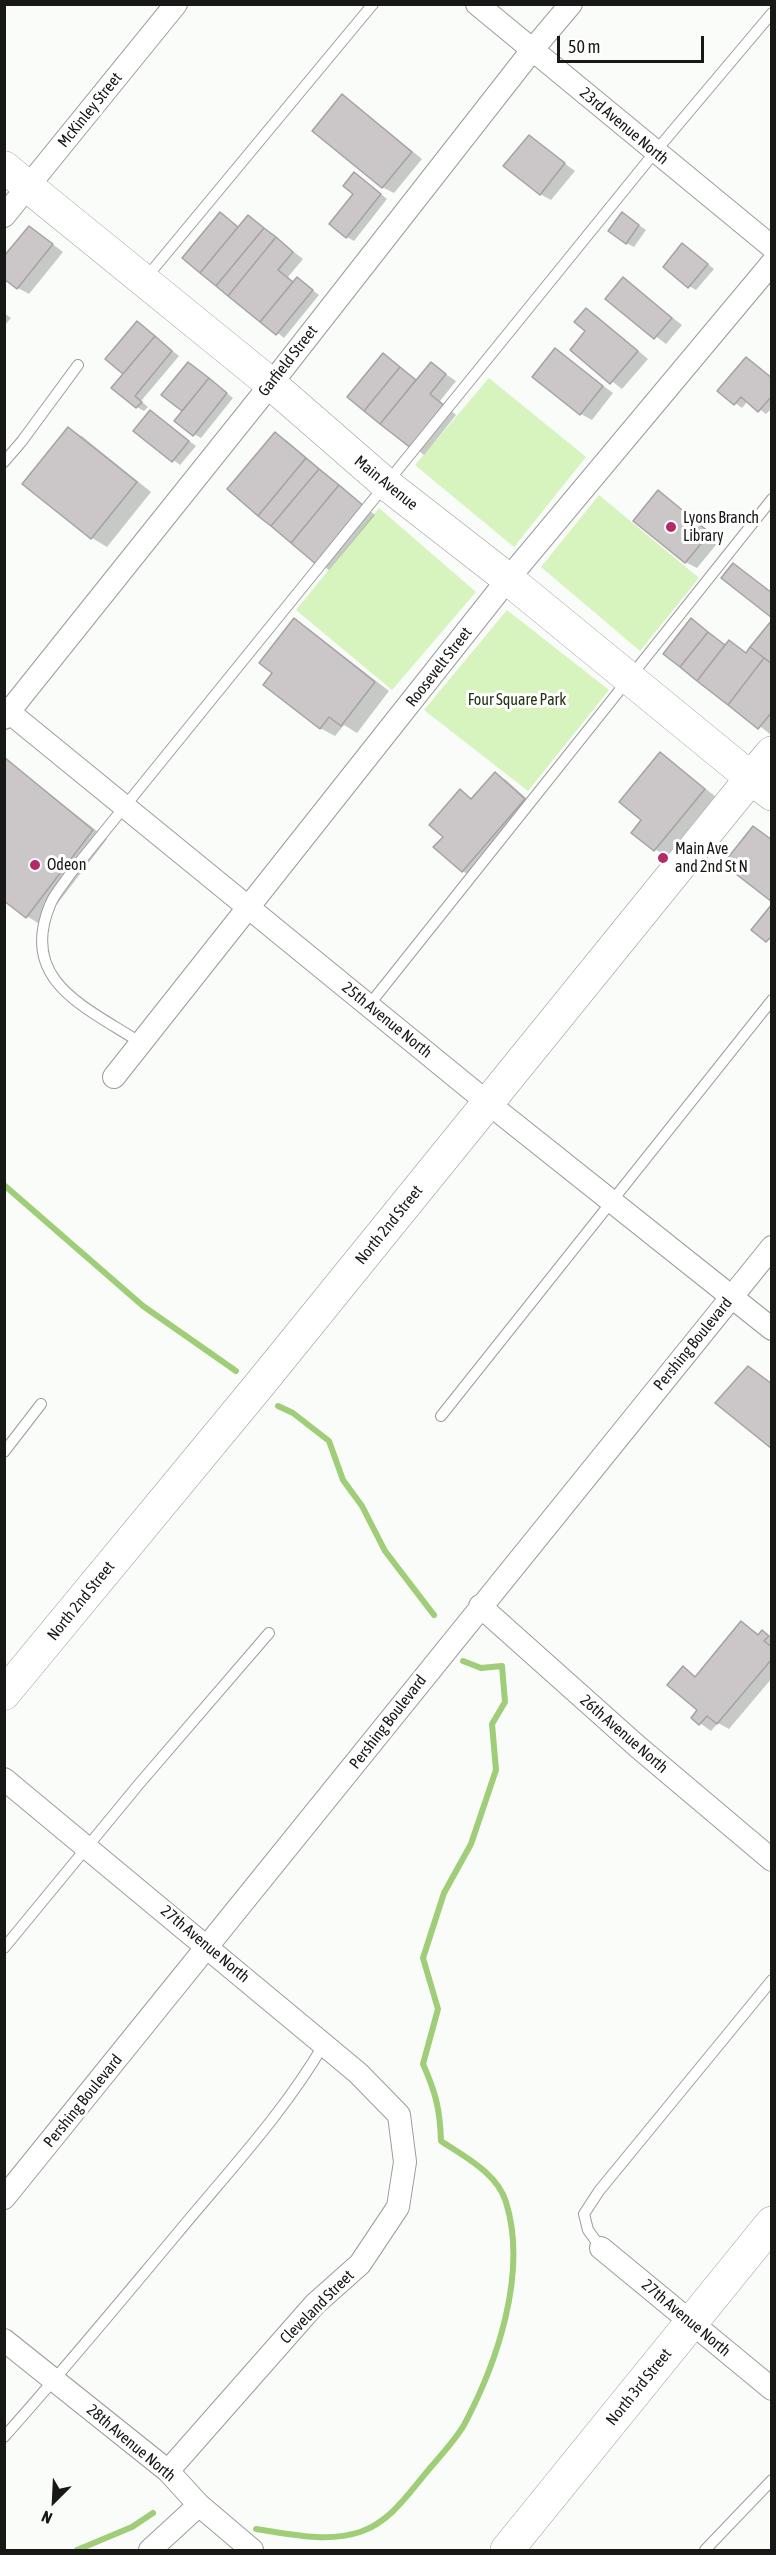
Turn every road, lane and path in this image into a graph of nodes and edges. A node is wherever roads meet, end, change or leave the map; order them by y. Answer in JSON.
{"nodes":[{"id":1,"x":176,"y":4,"type":"edge"},
{"id":2,"x":373,"y":4,"type":"edge"},
{"id":3,"x":477,"y":4,"type":"edge"},
{"id":4,"x":571,"y":4,"type":"edge"},
{"id":5,"x":771,"y":13,"type":"edge"},
{"id":6,"x":533,"y":50,"type":"junction"},
{"id":7,"x":655,"y":152,"type":"junction"},
{"id":8,"x":4,"y":167,"type":"edge"},
{"id":9,"x":28,"y":187,"type":"junction"},
{"id":10,"x":4,"y":216,"type":"edge"},
{"id":11,"x":771,"y":247,"type":"edge"},
{"id":12,"x":771,"y":262,"type":"edge"},
{"id":13,"x":143,"y":282,"type":"junction"},
{"id":14,"x":78,"y":365,"type":"dead end"},
{"id":15,"x":271,"y":384,"type":"junction"},
{"id":16,"x":4,"y":462,"type":"edge"},
{"id":17,"x":386,"y":484,"type":"junction"},
{"id":18,"x":771,"y":499,"type":"edge"},
{"id":19,"x":508,"y":579,"type":"junction"},
{"id":20,"x":629,"y":679,"type":"junction"},
{"id":21,"x":6,"y":712,"type":"edge"},
{"id":22,"x":765,"y":775,"type":"edge"},
{"id":23,"x":126,"y":807,"type":"junction"},
{"id":24,"x":250,"y":908,"type":"junction"},
{"id":25,"x":771,"y":1000,"type":"edge"},
{"id":26,"x":369,"y":1005,"type":"junction"},
{"id":27,"x":141,"y":1043,"type":"junction"},
{"id":28,"x":114,"y":1077,"type":"dead end"},
{"id":29,"x":488,"y":1103,"type":"junction"},
{"id":30,"x":610,"y":1201,"type":"junction"},
{"id":31,"x":771,"y":1247,"type":"edge"},
{"id":32,"x":731,"y":1297,"type":"junction"},
{"id":33,"x":771,"y":1329,"type":"edge"},
{"id":34,"x":41,"y":1404,"type":"dead end"},
{"id":35,"x":441,"y":1416,"type":"dead end"},
{"id":36,"x":4,"y":1452,"type":"edge"},
{"id":37,"x":480,"y":1606,"type":"junction"},
{"id":38,"x":268,"y":1633,"type":"dead end"},
{"id":39,"x":4,"y":1694,"type":"edge"},
{"id":40,"x":4,"y":1779,"type":"edge"},
{"id":41,"x":88,"y":1847,"type":"junction"},
{"id":42,"x":771,"y":1860,"type":"edge"},
{"id":43,"x":209,"y":1946,"type":"junction"},
{"id":44,"x":4,"y":1948,"type":"edge"},
{"id":45,"x":771,"y":1980,"type":"edge"},
{"id":46,"x":324,"y":2044,"type":"junction"},
{"id":47,"x":399,"y":2115,"type":"joint"},
{"id":48,"x":4,"y":2198,"type":"edge"},
{"id":49,"x":771,"y":2223,"type":"edge"},
{"id":50,"x":601,"y":2248,"type":"joint"},
{"id":51,"x":691,"y":2323,"type":"junction"},
{"id":52,"x":4,"y":2340,"type":"edge"},
{"id":53,"x":55,"y":2381,"type":"junction"},
{"id":54,"x":771,"y":2389,"type":"edge"},
{"id":55,"x":4,"y":2438,"type":"edge"},
{"id":56,"x":168,"y":2471,"type":"junction"},
{"id":57,"x":771,"y":2480,"type":"edge"},
{"id":58,"x":200,"y":2505,"type":"junction"},
{"id":59,"x":150,"y":2550,"type":"edge"},
{"id":60,"x":252,"y":2550,"type":"edge"},
{"id":61,"x":507,"y":2550,"type":"edge"},
{"id":62,"x":705,"y":2550,"type":"edge"}],
"edges":[{"from":1,"to":9,"type":"street","name":"McKinley Street"},
{"from":2,"to":13,"type":"lane"},
{"from":3,"to":6,"type":"street","name":"23rd Avenue North"},
{"from":4,"to":6,"type":"street","name":"Garfield Street"},
{"from":5,"to":7,"type":"lane"},
{"from":6,"to":7,"type":"street","name":"23rd Avenue North"},
{"from":6,"to":15,"type":"street","name":"Garfield Street"},
{"from":7,"to":11,"type":"street","name":"23rd Avenue North"},
{"from":7,"to":17,"type":"lane"},
{"from":8,"to":9,"type":"street","name":"Main Avenue"},
{"from":9,"to":10,"type":"street","name":"McKinley Street"},
{"from":9,"to":13,"type":"street","name":"Main Avenue"},
{"from":12,"to":19,"type":"street","name":"Roosevelt Street"},
{"from":13,"to":15,"type":"street","name":"Main Avenue"},
{"from":14,"to":16,"type":"lane"},
{"from":15,"to":17,"type":"street","name":"Main Avenue"},
{"from":15,"to":21,"type":"street","name":"Garfield Street"},
{"from":17,"to":19,"type":"street","name":"Main Avenue"},
{"from":17,"to":23,"type":"lane"},
{"from":18,"to":20,"type":"lane"},
{"from":19,"to":20,"type":"street","name":"Main Avenue"},
{"from":19,"to":24,"type":"street","name":"Roosevelt Street"},
{"from":20,"to":22,"type":"street","name":"Main Avenue"},
{"from":20,"to":26,"type":"lane"},
{"from":21,"to":23,"type":"street","name":"25th Avenue North"},
{"from":22,"to":29,"type":"street","name":"North 2nd Street"},
{"from":23,"to":24,"type":"street","name":"25th Avenue North"},
{"from":23,"to":27,"type":"lane"},
{"from":24,"to":26,"type":"street","name":"25th Avenue North"},
{"from":24,"to":27,"type":"street","name":"Roosevelt Street"},
{"from":25,"to":30,"type":"lane"},
{"from":26,"to":29,"type":"street","name":"25th Avenue North"},
{"from":27,"to":28,"type":"street","name":"Roosevelt Street"},
{"from":29,"to":30,"type":"street","name":"25th Avenue North"},
{"from":29,"to":39,"type":"street","name":"North 2nd Street"},
{"from":30,"to":32,"type":"street","name":"25th Avenue North"},
{"from":30,"to":35,"type":"lane"},
{"from":31,"to":32,"type":"street","name":"Pershing Boulevard"},
{"from":32,"to":33,"type":"street","name":"25th Avenue North"},
{"from":32,"to":37,"type":"street","name":"Pershing Boulevard"},
{"from":34,"to":36,"type":"lane"},
{"from":37,"to":42,"type":"street","name":"26th Avenue North"},
{"from":37,"to":43,"type":"street","name":"Pershing Boulevard"},
{"from":38,"to":41,"type":"lane"},
{"from":40,"to":41,"type":"street","name":"27th Avenue North"},
{"from":41,"to":43,"type":"street","name":"27th Avenue North"},
{"from":41,"to":44,"type":"lane"},
{"from":43,"to":46,"type":"street","name":"27th Avenue North"},
{"from":43,"to":48,"type":"street","name":"Pershing Boulevard"},
{"from":45,"to":50,"type":"lane"},
{"from":46,"to":47,"type":"street","name":"27th Avenue North"},
{"from":46,"to":53,"type":"lane"},
{"from":47,"to":56,"type":"street","name":"Cleveland Street"},
{"from":49,"to":51,"type":"main road","name":"North 3rd Street"},
{"from":50,"to":51,"type":"street","name":"27th Avenue North"},
{"from":51,"to":54,"type":"street","name":"27th Avenue North"},
{"from":51,"to":61,"type":"main road","name":"North 3rd Street"},
{"from":52,"to":53,"type":"street","name":"28th Avenue North"},
{"from":53,"to":55,"type":"lane"},
{"from":53,"to":56,"type":"street","name":"28th Avenue North"},
{"from":56,"to":58,"type":"street","name":"28th Avenue North"},
{"from":57,"to":62,"type":"lane"},
{"from":58,"to":59,"type":"street"},
{"from":58,"to":60,"type":"street","name":"28th Avenue North"}]}
